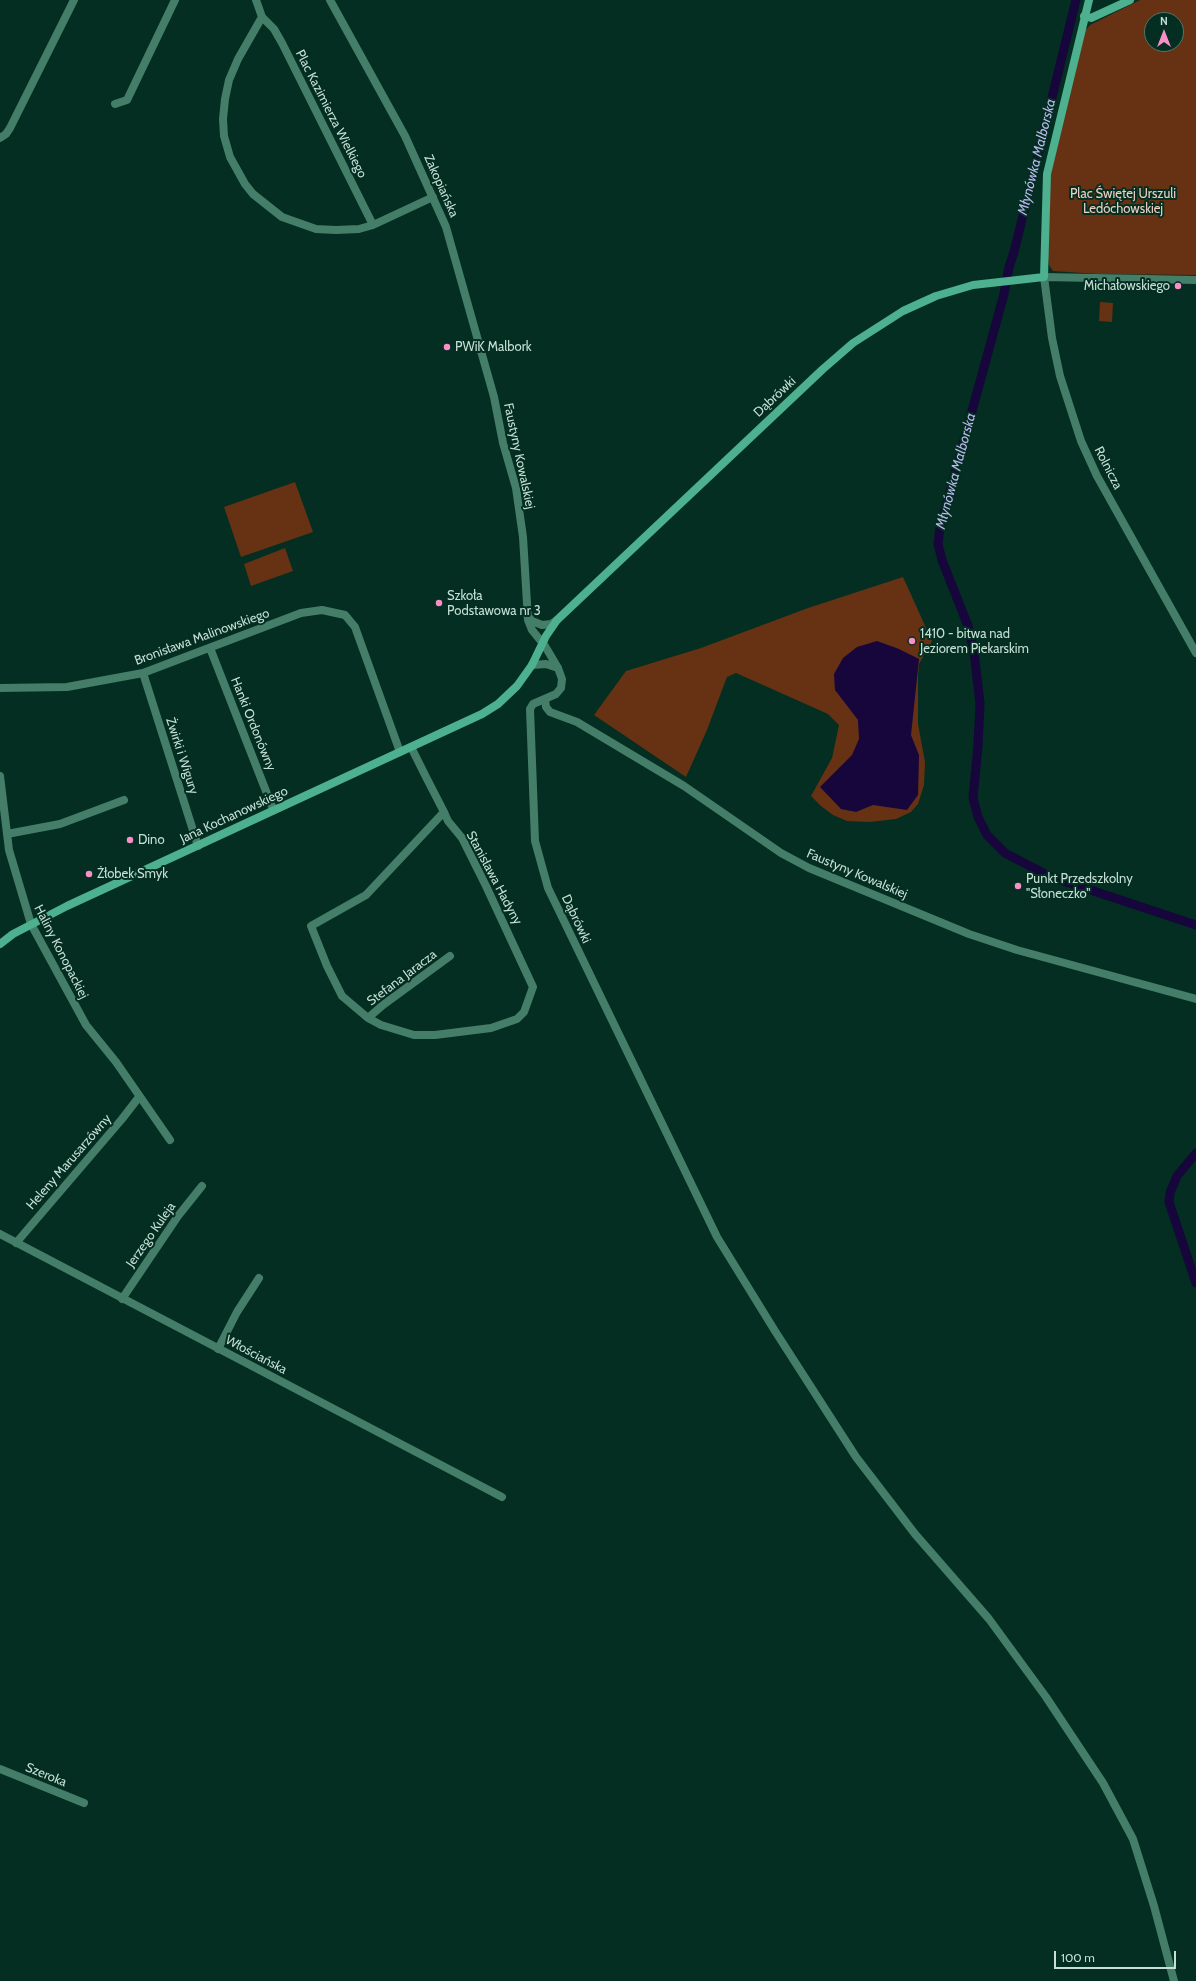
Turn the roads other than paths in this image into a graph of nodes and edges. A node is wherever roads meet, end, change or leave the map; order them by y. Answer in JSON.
{"nodes":[{"id":1,"x":74,"y":0,"type":"edge"},
{"id":2,"x":175,"y":0,"type":"edge"},
{"id":3,"x":256,"y":0,"type":"edge"},
{"id":4,"x":330,"y":0,"type":"edge"},
{"id":5,"x":1089,"y":0,"type":"edge"},
{"id":6,"x":1130,"y":0,"type":"edge"},
{"id":7,"x":1084,"y":16,"type":"junction"},
{"id":8,"x":262,"y":18,"type":"junction"},
{"id":9,"x":115,"y":104,"type":"dead end"},
{"id":10,"x":0,"y":138,"type":"edge"},
{"id":11,"x":433,"y":197,"type":"junction"},
{"id":12,"x":374,"y":225,"type":"junction"},
{"id":13,"x":1044,"y":277,"type":"junction"},
{"id":14,"x":1196,"y":280,"type":"edge"},
{"id":15,"x":494,"y":397,"type":"joint"},
{"id":16,"x":527,"y":615,"type":"junction"},
{"id":17,"x":557,"y":620,"type":"junction"},
{"id":18,"x":542,"y":643,"type":"junction"},
{"id":19,"x":210,"y":648,"type":"junction"},
{"id":20,"x":1196,"y":652,"type":"edge"},
{"id":21,"x":532,"y":666,"type":"junction"},
{"id":22,"x":558,"y":668,"type":"junction"},
{"id":23,"x":144,"y":673,"type":"junction"},
{"id":24,"x":0,"y":688,"type":"edge"},
{"id":25,"x":545,"y":700,"type":"junction"},
{"id":26,"x":410,"y":747,"type":"junction"},
{"id":27,"x":400,"y":752,"type":"junction"},
{"id":28,"x":0,"y":776,"type":"edge"},
{"id":29,"x":124,"y":800,"type":"dead end"},
{"id":30,"x":273,"y":809,"type":"junction"},
{"id":31,"x":444,"y":812,"type":"junction"},
{"id":32,"x":7,"y":834,"type":"junction"},
{"id":33,"x":198,"y":846,"type":"junction"},
{"id":34,"x":31,"y":924,"type":"junction"},
{"id":35,"x":0,"y":944,"type":"edge"},
{"id":36,"x":450,"y":956,"type":"dead end"},
{"id":37,"x":1196,"y":999,"type":"edge"},
{"id":38,"x":368,"y":1018,"type":"junction"},
{"id":39,"x":139,"y":1097,"type":"junction"},
{"id":40,"x":170,"y":1140,"type":"dead end"},
{"id":41,"x":202,"y":1186,"type":"dead end"},
{"id":42,"x":0,"y":1234,"type":"edge"},
{"id":43,"x":16,"y":1243,"type":"junction"},
{"id":44,"x":259,"y":1278,"type":"dead end"},
{"id":45,"x":122,"y":1298,"type":"junction"},
{"id":46,"x":218,"y":1349,"type":"junction"},
{"id":47,"x":502,"y":1497,"type":"dead end"},
{"id":48,"x":0,"y":1770,"type":"edge"},
{"id":49,"x":84,"y":1803,"type":"dead end"},
{"id":50,"x":1174,"y":1981,"type":"edge"}],
"edges":[{"from":1,"to":10,"type":"street"},
{"from":2,"to":9,"type":"street"},
{"from":3,"to":8,"type":"street"},
{"from":4,"to":11,"type":"street","name":"Zakopiańska"},
{"from":5,"to":7,"type":"street"},
{"from":6,"to":7,"type":"street"},
{"from":7,"to":13,"type":"street"},
{"from":8,"to":12,"type":"street","name":"Plac Kazimierza Wielkiego"},
{"from":8,"to":12,"type":"street"},
{"from":11,"to":12,"type":"street"},
{"from":11,"to":15,"type":"street","name":"Zakopiańska"},
{"from":13,"to":14,"type":"street"},
{"from":13,"to":17,"type":"street","name":"Dąbrówki"},
{"from":13,"to":20,"type":"street","name":"Rolnicza"},
{"from":15,"to":16,"type":"street","name":"Faustyny Kowalskiej"},
{"from":16,"to":17,"type":"street"},
{"from":16,"to":18,"type":"street","name":"Faustyny Kowalskiej"},
{"from":17,"to":18,"type":"street","name":"Dąbrówki"},
{"from":18,"to":21,"type":"street","name":"Dąbrówki"},
{"from":18,"to":22,"type":"street","name":"Faustyny Kowalskiej"},
{"from":19,"to":23,"type":"street","name":"Bronisława Malinowskiego"},
{"from":19,"to":27,"type":"street","name":"Bronisława Malinowskiego"},
{"from":19,"to":30,"type":"street","name":"Hanki Ordonówny"},
{"from":21,"to":22,"type":"street"},
{"from":21,"to":26,"type":"street","name":"Jana Kochanowskiego"},
{"from":22,"to":25,"type":"street"},
{"from":23,"to":24,"type":"street","name":"Bronisława Malinowskiego"},
{"from":23,"to":33,"type":"street","name":"Żwirki i Wigury"},
{"from":25,"to":37,"type":"street","name":"Faustyny Kowalskiej"},
{"from":25,"to":50,"type":"street","name":"Dąbrówki"},
{"from":26,"to":27,"type":"street","name":"Jana Kochanowskiego"},
{"from":26,"to":31,"type":"street","name":"Stanisława Hadyny"},
{"from":27,"to":30,"type":"street","name":"Jana Kochanowskiego"},
{"from":28,"to":32,"type":"street","name":"Haliny Konopackiej"},
{"from":29,"to":32,"type":"street"},
{"from":30,"to":33,"type":"street","name":"Jana Kochanowskiego"},
{"from":31,"to":38,"type":"street"},
{"from":31,"to":38,"type":"street","name":"Stanisława Hadyny"},
{"from":32,"to":34,"type":"street","name":"Haliny Konopackiej"},
{"from":33,"to":34,"type":"street","name":"Jana Kochanowskiego"},
{"from":34,"to":35,"type":"street","name":"Jana Kochanowskiego"},
{"from":34,"to":39,"type":"street","name":"Haliny Konopackiej"},
{"from":36,"to":38,"type":"street","name":"Stefana Jaracza"},
{"from":39,"to":40,"type":"street"},
{"from":39,"to":43,"type":"street","name":"Heleny Marusarzówny"},
{"from":41,"to":45,"type":"street","name":"Jerzego Kuleja"},
{"from":42,"to":43,"type":"street","name":"Włościańska"},
{"from":43,"to":45,"type":"street","name":"Włościańska"},
{"from":44,"to":46,"type":"street"},
{"from":45,"to":46,"type":"street","name":"Włościańska"},
{"from":46,"to":47,"type":"street","name":"Włościańska"},
{"from":48,"to":49,"type":"street","name":"Szeroka"}]}
